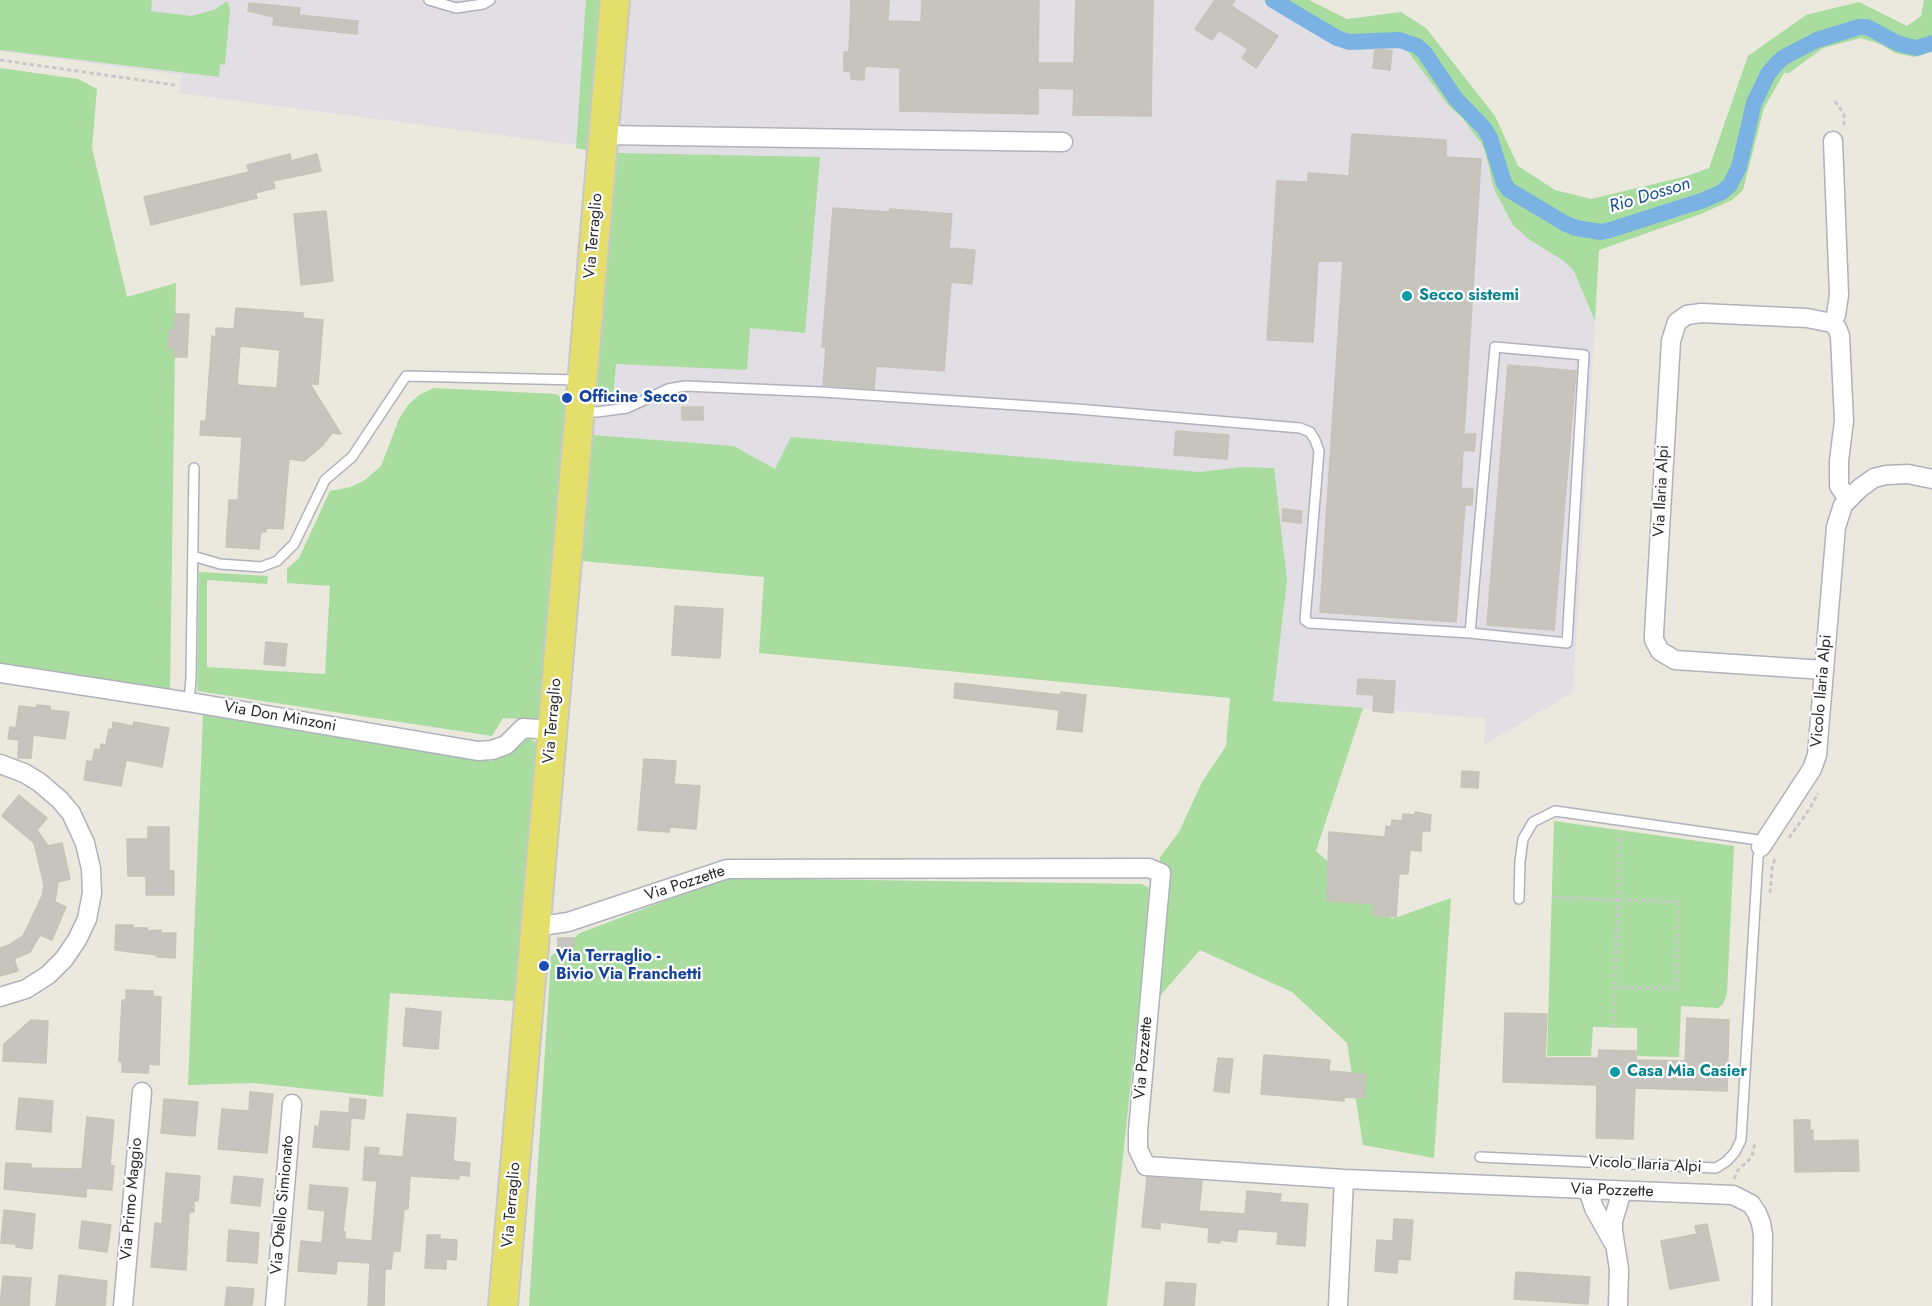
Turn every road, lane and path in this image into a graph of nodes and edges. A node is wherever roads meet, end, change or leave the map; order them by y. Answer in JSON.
{"nodes":[{"id":1,"x":429,"y":0,"type":"edge"},
{"id":2,"x":490,"y":0,"type":"edge"},
{"id":3,"x":615,"y":0,"type":"edge"},
{"id":4,"x":0,"y":60,"type":"edge"},
{"id":5,"x":175,"y":85,"type":"dead end"},
{"id":6,"x":603,"y":135,"type":"junction"},
{"id":7,"x":1833,"y":141,"type":"dead end"},
{"id":8,"x":1063,"y":142,"type":"dead end"},
{"id":9,"x":1832,"y":323,"type":"junction"},
{"id":10,"x":581,"y":380,"type":"junction"},
{"id":11,"x":578,"y":411,"type":"junction"},
{"id":12,"x":1842,"y":440,"type":"junction"},
{"id":13,"x":194,"y":468,"type":"dead end"},
{"id":14,"x":1932,"y":479,"type":"edge"},
{"id":15,"x":1862,"y":486,"type":"junction"},
{"id":16,"x":1848,"y":499,"type":"junction"},
{"id":17,"x":193,"y":556,"type":"junction"},
{"id":18,"x":1470,"y":633,"type":"junction"},
{"id":19,"x":1824,"y":670,"type":"junction"},
{"id":20,"x":0,"y":673,"type":"edge"},
{"id":21,"x":189,"y":702,"type":"junction"},
{"id":22,"x":552,"y":730,"type":"junction"},
{"id":23,"x":0,"y":764,"type":"edge"},
{"id":24,"x":1821,"y":787,"type":"dead end"},
{"id":25,"x":1620,"y":820,"type":"junction"},
{"id":26,"x":1784,"y":845,"type":"dead end"},
{"id":27,"x":1768,"y":847,"type":"junction"},
{"id":28,"x":1552,"y":897,"type":"dead end"},
{"id":29,"x":1519,"y":899,"type":"dead end"},
{"id":30,"x":1618,"y":900,"type":"junction"},
{"id":31,"x":1769,"y":904,"type":"dead end"},
{"id":32,"x":535,"y":927,"type":"junction"},
{"id":33,"x":1615,"y":987,"type":"junction"},
{"id":34,"x":0,"y":998,"type":"edge"},
{"id":35,"x":1614,"y":1028,"type":"dead end"},
{"id":36,"x":142,"y":1092,"type":"dead end"},
{"id":37,"x":292,"y":1104,"type":"dead end"},
{"id":38,"x":1755,"y":1137,"type":"dead end"},
{"id":39,"x":1480,"y":1157,"type":"dead end"},
{"id":40,"x":1344,"y":1179,"type":"junction"},
{"id":41,"x":1588,"y":1190,"type":"junction"},
{"id":42,"x":1622,"y":1191,"type":"junction"},
{"id":43,"x":1733,"y":1196,"type":"junction"},
{"id":44,"x":1614,"y":1245,"type":"junction"},
{"id":45,"x":123,"y":1306,"type":"edge"},
{"id":46,"x":274,"y":1306,"type":"edge"},
{"id":47,"x":503,"y":1306,"type":"edge"},
{"id":48,"x":1338,"y":1306,"type":"edge"},
{"id":49,"x":1618,"y":1306,"type":"edge"},
{"id":50,"x":1762,"y":1306,"type":"edge"}],
"edges":[{"from":1,"to":2,"type":"lane"},
{"from":3,"to":6,"type":"main road","name":"Via Terraglio"},
{"from":4,"to":5,"type":"path"},
{"from":6,"to":8,"type":"street"},
{"from":6,"to":10,"type":"main road","name":"Via Terraglio"},
{"from":7,"to":9,"type":"street"},
{"from":9,"to":12,"type":"street"},
{"from":9,"to":19,"type":"street","name":"Via Ilaria Alpi"},
{"from":10,"to":11,"type":"main road","name":"Via Terraglio"},
{"from":10,"to":17,"type":"lane"},
{"from":11,"to":18,"type":"lane"},
{"from":11,"to":22,"type":"main road","name":"Via Terraglio"},
{"from":12,"to":15,"type":"street"},
{"from":12,"to":16,"type":"street"},
{"from":13,"to":17,"type":"lane"},
{"from":14,"to":15,"type":"street"},
{"from":15,"to":16,"type":"street"},
{"from":16,"to":19,"type":"street","name":"Vicolo Ilaria Alpi"},
{"from":17,"to":21,"type":"lane"},
{"from":18,"to":18,"type":"lane"},
{"from":19,"to":27,"type":"street","name":"Vicolo Ilaria Alpi"},
{"from":20,"to":21,"type":"street","name":"Via Don Minzoni"},
{"from":21,"to":22,"type":"street","name":"Via Don Minzoni"},
{"from":22,"to":32,"type":"main road","name":"Via Terraglio"},
{"from":23,"to":34,"type":"street"},
{"from":24,"to":26,"type":"path"},
{"from":25,"to":27,"type":"lane"},
{"from":25,"to":29,"type":"lane"},
{"from":25,"to":30,"type":"path"},
{"from":27,"to":31,"type":"path"},
{"from":27,"to":39,"type":"lane","name":"Vicolo Ilaria Alpi"},
{"from":28,"to":30,"type":"path"},
{"from":30,"to":33,"type":"path"},
{"from":30,"to":33,"type":"path"},
{"from":32,"to":40,"type":"street","name":"Via Pozzette"},
{"from":32,"to":47,"type":"main road","name":"Via Terraglio"},
{"from":33,"to":35,"type":"path"},
{"from":36,"to":45,"type":"street","name":"Via Primo Maggio"},
{"from":37,"to":46,"type":"street","name":"Via Otello Simionato"},
{"from":38,"to":43,"type":"path"},
{"from":40,"to":41,"type":"street","name":"Via Pozzette"},
{"from":40,"to":48,"type":"street"},
{"from":41,"to":42,"type":"street","name":"Via Pozzette"},
{"from":41,"to":44,"type":"street"},
{"from":42,"to":43,"type":"street","name":"Via Pozzette"},
{"from":42,"to":44,"type":"street"},
{"from":43,"to":50,"type":"street"},
{"from":44,"to":49,"type":"street"}]}
